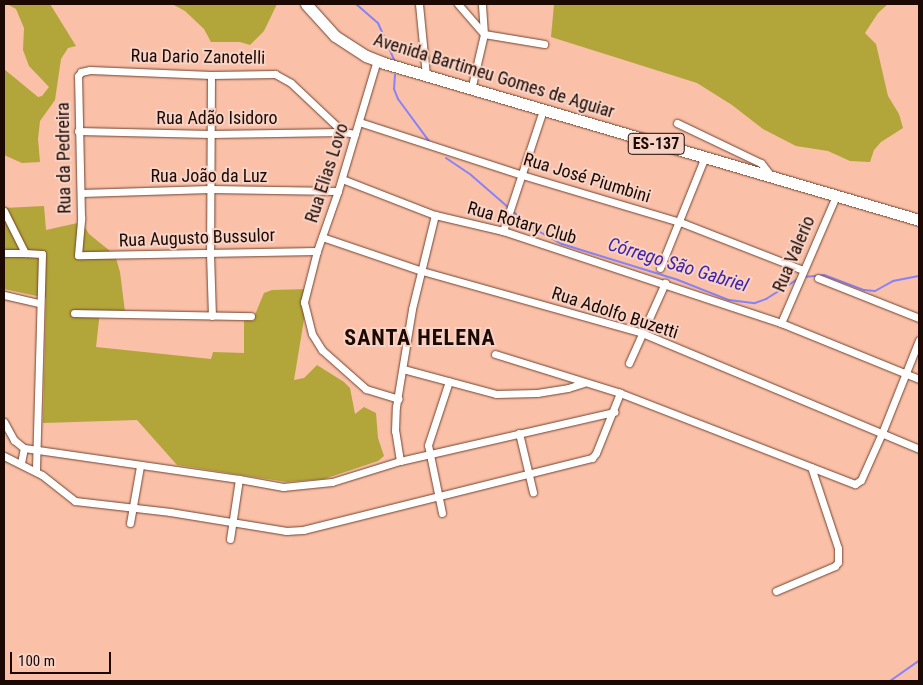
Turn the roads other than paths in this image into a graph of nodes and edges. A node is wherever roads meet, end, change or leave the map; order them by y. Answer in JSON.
{"nodes":[{"id":1,"x":306,"y":4,"type":"edge"},
{"id":2,"x":419,"y":4,"type":"edge"},
{"id":3,"x":458,"y":4,"type":"edge"},
{"id":4,"x":482,"y":4,"type":"edge"},
{"id":5,"x":484,"y":34,"type":"junction"},
{"id":6,"x":544,"y":44,"type":"dead end"},
{"id":7,"x":385,"y":63,"type":"junction"},
{"id":8,"x":90,"y":70,"type":"joint"},
{"id":9,"x":211,"y":75,"type":"junction"},
{"id":10,"x":426,"y":76,"type":"junction"},
{"id":11,"x":471,"y":90,"type":"junction"},
{"id":12,"x":542,"y":110,"type":"junction"},
{"id":13,"x":360,"y":122,"type":"junction"},
{"id":14,"x":677,"y":123,"type":"dead end"},
{"id":15,"x":78,"y":131,"type":"junction"},
{"id":16,"x":343,"y":132,"type":"junction"},
{"id":17,"x":211,"y":134,"type":"junction"},
{"id":18,"x":355,"y":134,"type":"junction"},
{"id":19,"x":704,"y":159,"type":"junction"},
{"id":20,"x":522,"y":175,"type":"junction"},
{"id":21,"x":771,"y":177,"type":"junction"},
{"id":22,"x":342,"y":179,"type":"junction"},
{"id":23,"x":210,"y":189,"type":"junction"},
{"id":24,"x":338,"y":191,"type":"junction"},
{"id":25,"x":80,"y":193,"type":"junction"},
{"id":26,"x":836,"y":196,"type":"junction"},
{"id":27,"x":4,"y":211,"type":"edge"},
{"id":28,"x":436,"y":215,"type":"junction"},
{"id":29,"x":919,"y":220,"type":"edge"},
{"id":30,"x":680,"y":222,"type":"junction"},
{"id":31,"x":503,"y":231,"type":"junction"},
{"id":32,"x":322,"y":237,"type":"junction"},
{"id":33,"x":317,"y":251,"type":"junction"},
{"id":34,"x":4,"y":253,"type":"edge"},
{"id":35,"x":25,"y":253,"type":"junction"},
{"id":36,"x":210,"y":253,"type":"junction"},
{"id":37,"x":78,"y":255,"type":"joint"},
{"id":38,"x":660,"y":268,"type":"dead end"},
{"id":39,"x":422,"y":271,"type":"junction"},
{"id":40,"x":801,"y":274,"type":"junction"},
{"id":41,"x":818,"y":278,"type":"dead end"},
{"id":42,"x":665,"y":283,"type":"junction"},
{"id":43,"x":4,"y":295,"type":"edge"},
{"id":44,"x":40,"y":303,"type":"junction"},
{"id":45,"x":74,"y":313,"type":"dead end"},
{"id":46,"x":212,"y":316,"type":"junction"},
{"id":47,"x":251,"y":316,"type":"dead end"},
{"id":48,"x":919,"y":318,"type":"edge"},
{"id":49,"x":781,"y":323,"type":"junction"},
{"id":50,"x":642,"y":333,"type":"junction"},
{"id":51,"x":919,"y":340,"type":"edge"},
{"id":52,"x":495,"y":354,"type":"dead end"},
{"id":53,"x":629,"y":363,"type":"dead end"},
{"id":54,"x":403,"y":369,"type":"junction"},
{"id":55,"x":906,"y":373,"type":"junction"},
{"id":56,"x":919,"y":379,"type":"edge"},
{"id":57,"x":449,"y":381,"type":"junction"},
{"id":58,"x":583,"y":383,"type":"junction"},
{"id":59,"x":620,"y":393,"type":"junction"},
{"id":60,"x":398,"y":399,"type":"junction"},
{"id":61,"x":614,"y":412,"type":"junction"},
{"id":62,"x":4,"y":422,"type":"edge"},
{"id":63,"x":519,"y":433,"type":"junction"},
{"id":64,"x":882,"y":433,"type":"junction"},
{"id":65,"x":24,"y":448,"type":"junction"},
{"id":66,"x":919,"y":448,"type":"edge"},
{"id":67,"x":37,"y":451,"type":"junction"},
{"id":68,"x":428,"y":455,"type":"junction"},
{"id":69,"x":4,"y":456,"type":"edge"},
{"id":70,"x":400,"y":461,"type":"junction"},
{"id":71,"x":21,"y":463,"type":"junction"},
{"id":72,"x":140,"y":466,"type":"junction"},
{"id":73,"x":811,"y":467,"type":"junction"},
{"id":74,"x":36,"y":472,"type":"junction"},
{"id":75,"x":529,"y":474,"type":"junction"},
{"id":76,"x":239,"y":478,"type":"junction"},
{"id":77,"x":533,"y":492,"type":"dead end"},
{"id":78,"x":438,"y":497,"type":"junction"},
{"id":79,"x":132,"y":507,"type":"junction"},
{"id":80,"x":442,"y":513,"type":"dead end"},
{"id":81,"x":233,"y":522,"type":"junction"},
{"id":82,"x":130,"y":523,"type":"dead end"},
{"id":83,"x":230,"y":539,"type":"dead end"},
{"id":84,"x":776,"y":591,"type":"dead end"}],
"edges":[{"from":1,"to":7,"type":"main road","name":"Avenida Bartimeu Gomes de Aguiar","number":"ES-137"},
{"from":2,"to":10,"type":"street"},
{"from":3,"to":5,"type":"street"},
{"from":4,"to":5,"type":"street"},
{"from":5,"to":6,"type":"street"},
{"from":5,"to":11,"type":"street"},
{"from":7,"to":10,"type":"main road","name":"Avenida Bartimeu Gomes de Aguiar","number":"ES-137"},
{"from":7,"to":13,"type":"street","name":"Rua Elias Lovo"},
{"from":8,"to":9,"type":"street","name":"Rua Dario Zanotelli"},
{"from":8,"to":15,"type":"street","name":"Rua da Pedreira"},
{"from":9,"to":16,"type":"street","name":"Rua Dario Zanotelli"},
{"from":9,"to":17,"type":"street"},
{"from":10,"to":11,"type":"main road","name":"Avenida Bartimeu Gomes de Aguiar","number":"ES-137"},
{"from":11,"to":12,"type":"main road","name":"Avenida Bartimeu Gomes de Aguiar","number":"ES-137"},
{"from":12,"to":19,"type":"main road","name":"Avenida Bartimeu Gomes de Aguiar","number":"ES-137"},
{"from":12,"to":20,"type":"street"},
{"from":13,"to":18,"type":"street","name":"Rua Elias Lovo"},
{"from":13,"to":20,"type":"street","name":"Rua José Piumbini"},
{"from":14,"to":21,"type":"street"},
{"from":15,"to":17,"type":"street","name":"Rua Adão Isidoro"},
{"from":15,"to":25,"type":"street","name":"Rua da Pedreira"},
{"from":16,"to":17,"type":"street","name":"Rua Adão Isidoro"},
{"from":16,"to":18,"type":"street","name":"Rua Adão Isidoro"},
{"from":17,"to":23,"type":"street"},
{"from":18,"to":22,"type":"street","name":"Rua Elias Lovo"},
{"from":19,"to":21,"type":"main road","name":"Avenida Bartimeu Gomes de Aguiar","number":"ES-137"},
{"from":19,"to":30,"type":"street"},
{"from":20,"to":30,"type":"street","name":"Rua José Piumbini"},
{"from":20,"to":31,"type":"street"},
{"from":21,"to":26,"type":"main road","name":"Avenida Bartimeu Gomes de Aguiar","number":"ES-137"},
{"from":22,"to":24,"type":"street","name":"Rua Elias Lovo"},
{"from":22,"to":28,"type":"street","name":"Rua Rotary Club"},
{"from":23,"to":24,"type":"street","name":"Rua João da Luz"},
{"from":23,"to":25,"type":"street","name":"Rua João da Luz"},
{"from":23,"to":36,"type":"street"},
{"from":24,"to":32,"type":"street","name":"Rua Elias Lovo"},
{"from":25,"to":37,"type":"street","name":"Rua da Pedreira"},
{"from":26,"to":29,"type":"main road","name":"Avenida Bartimeu Gomes de Aguiar","number":"ES-137"},
{"from":26,"to":40,"type":"street","name":"Rua Valerio"},
{"from":27,"to":35,"type":"street"},
{"from":28,"to":31,"type":"street","name":"Rua Rotary Club"},
{"from":28,"to":39,"type":"street"},
{"from":30,"to":38,"type":"street"},
{"from":30,"to":40,"type":"street","name":"Rua José Piumbini"},
{"from":31,"to":42,"type":"street","name":"Rua Rotary Club"},
{"from":32,"to":33,"type":"street","name":"Rua Elias Lovo"},
{"from":32,"to":39,"type":"street","name":"Rua Adolfo Buzetti"},
{"from":33,"to":36,"type":"street","name":"Rua Augusto Bussulor"},
{"from":33,"to":60,"type":"street","name":"Rua Elias Lovo"},
{"from":34,"to":35,"type":"street"},
{"from":35,"to":44,"type":"street"},
{"from":36,"to":37,"type":"street","name":"Rua Augusto Bussulor"},
{"from":36,"to":46,"type":"street"},
{"from":39,"to":50,"type":"street","name":"Rua Adolfo Buzetti"},
{"from":39,"to":54,"type":"street"},
{"from":40,"to":49,"type":"street","name":"Rua Valerio"},
{"from":41,"to":48,"type":"street"},
{"from":42,"to":49,"type":"street","name":"Rua Rotary Club"},
{"from":42,"to":50,"type":"street"},
{"from":43,"to":44,"type":"street"},
{"from":44,"to":67,"type":"street"},
{"from":45,"to":46,"type":"street"},
{"from":46,"to":47,"type":"street"},
{"from":49,"to":55,"type":"street","name":"Rua Rotary Club"},
{"from":50,"to":53,"type":"street"},
{"from":50,"to":64,"type":"street","name":"Rua Adolfo Buzetti"},
{"from":51,"to":55,"type":"street"},
{"from":52,"to":58,"type":"street"},
{"from":54,"to":57,"type":"street"},
{"from":54,"to":60,"type":"street"},
{"from":55,"to":56,"type":"street","name":"Rua Rotary Club"},
{"from":55,"to":64,"type":"street"},
{"from":57,"to":58,"type":"street"},
{"from":57,"to":68,"type":"street"},
{"from":58,"to":59,"type":"street"},
{"from":59,"to":61,"type":"street"},
{"from":59,"to":73,"type":"street"},
{"from":60,"to":70,"type":"street"},
{"from":61,"to":63,"type":"street"},
{"from":61,"to":75,"type":"street"},
{"from":62,"to":65,"type":"street"},
{"from":63,"to":68,"type":"street"},
{"from":63,"to":75,"type":"street"},
{"from":64,"to":66,"type":"street","name":"Rua Adolfo Buzetti"},
{"from":64,"to":73,"type":"street"},
{"from":65,"to":67,"type":"street"},
{"from":65,"to":71,"type":"street"},
{"from":67,"to":72,"type":"street"},
{"from":67,"to":74,"type":"street"},
{"from":68,"to":70,"type":"street"},
{"from":68,"to":78,"type":"street"},
{"from":69,"to":71,"type":"street"},
{"from":70,"to":76,"type":"street"},
{"from":71,"to":74,"type":"street"},
{"from":72,"to":76,"type":"street"},
{"from":72,"to":79,"type":"street"},
{"from":73,"to":84,"type":"street"},
{"from":74,"to":79,"type":"street"},
{"from":75,"to":77,"type":"street"},
{"from":75,"to":78,"type":"street"},
{"from":76,"to":81,"type":"street"},
{"from":78,"to":80,"type":"street"},
{"from":78,"to":81,"type":"street"},
{"from":79,"to":81,"type":"street"},
{"from":79,"to":82,"type":"street"},
{"from":81,"to":83,"type":"street"}]}
